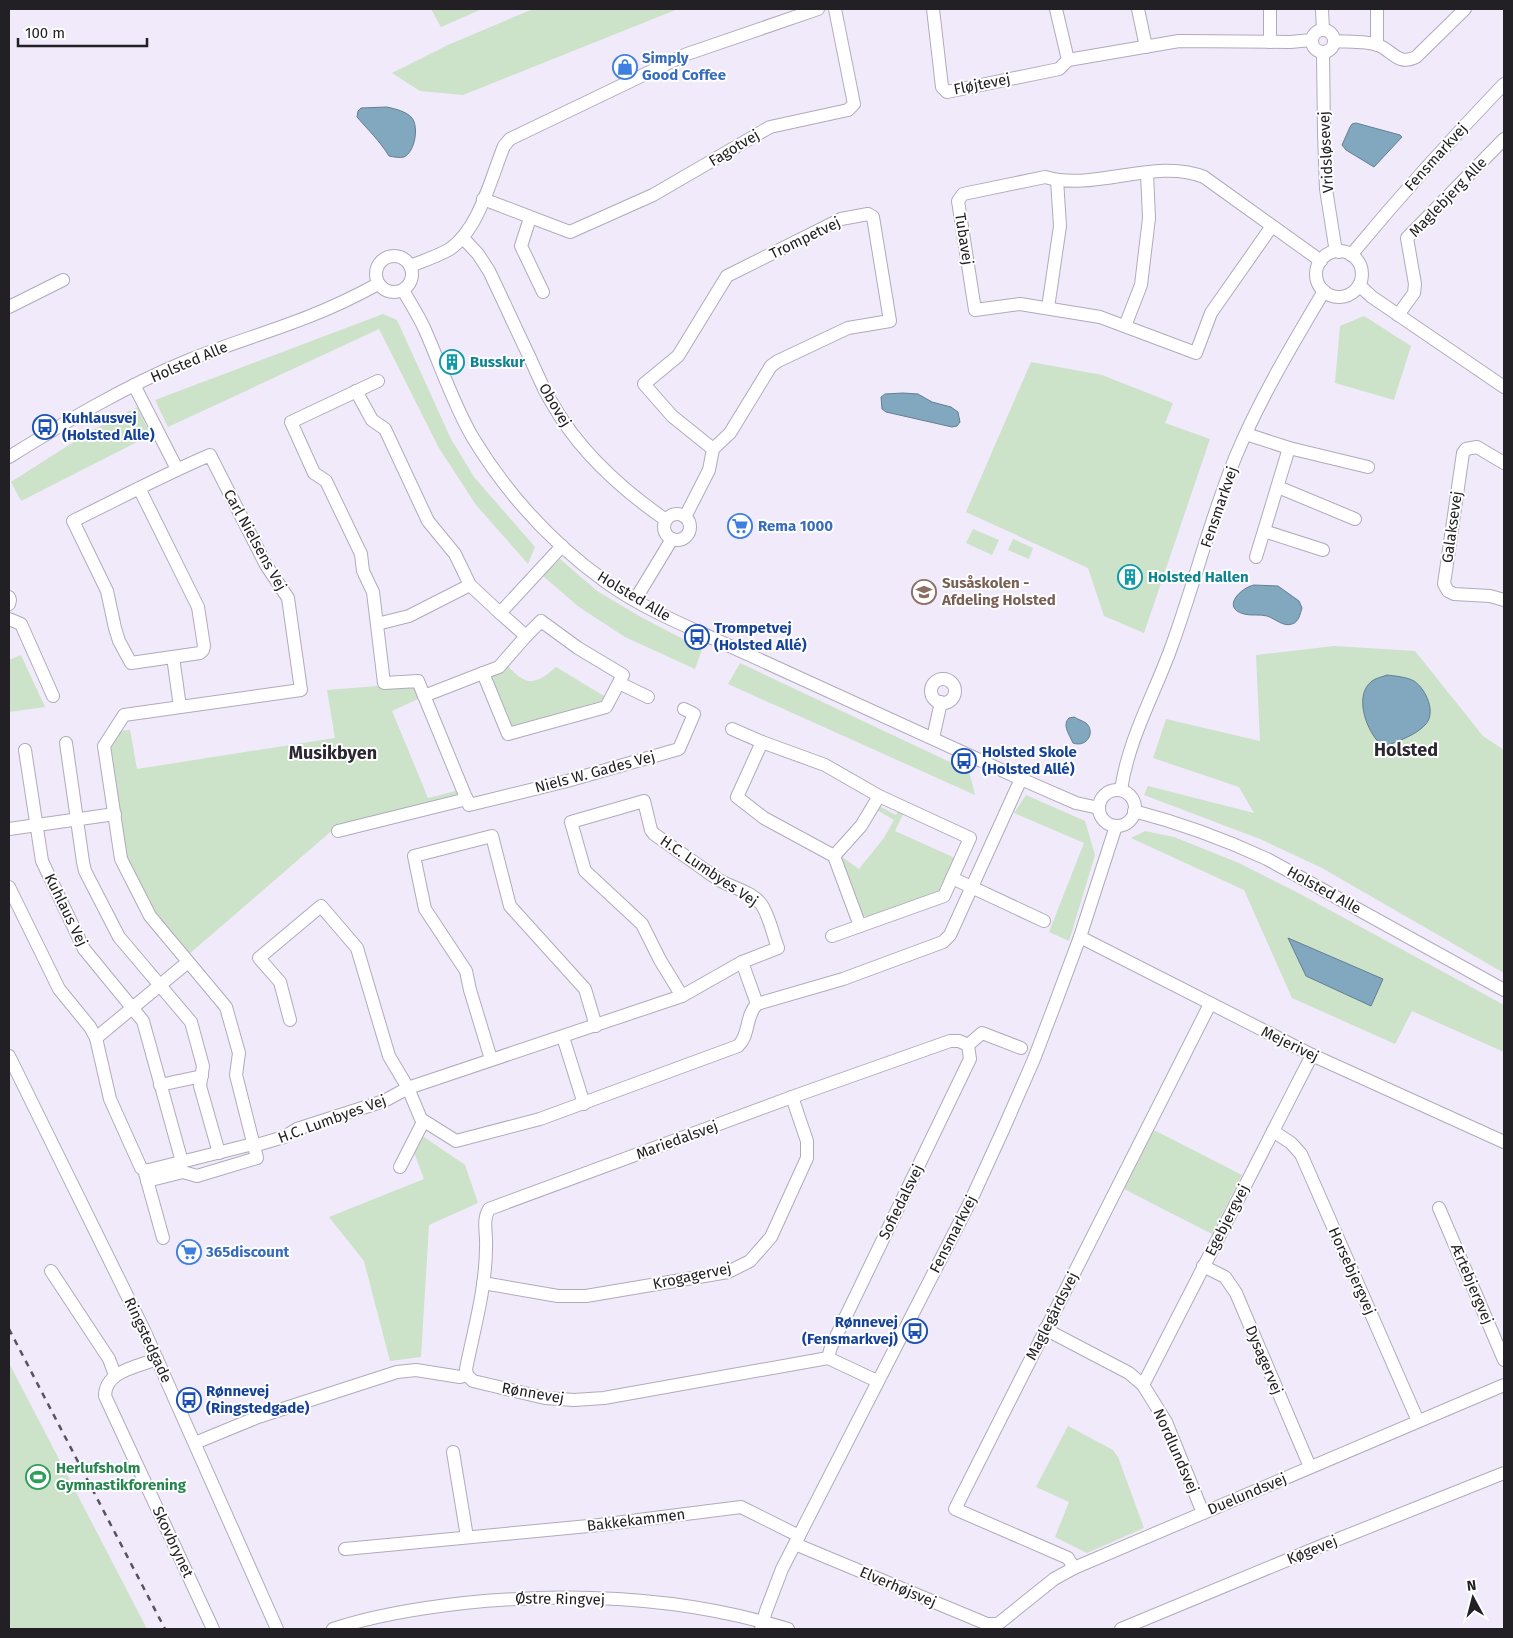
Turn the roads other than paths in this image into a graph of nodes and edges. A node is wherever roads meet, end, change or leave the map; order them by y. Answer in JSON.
{"nodes":[{"id":1,"x":818,"y":9,"type":"edge"},
{"id":2,"x":835,"y":9,"type":"edge"},
{"id":3,"x":933,"y":9,"type":"edge"},
{"id":4,"x":1056,"y":9,"type":"edge"},
{"id":5,"x":1138,"y":9,"type":"edge"},
{"id":6,"x":1270,"y":9,"type":"edge"},
{"id":7,"x":1322,"y":9,"type":"edge"},
{"id":8,"x":1377,"y":9,"type":"edge"},
{"id":9,"x":1465,"y":9,"type":"edge"},
{"id":10,"x":1322,"y":30,"type":"junction"},
{"id":11,"x":1312,"y":40,"type":"junction"},
{"id":12,"x":1334,"y":41,"type":"junction"},
{"id":13,"x":1270,"y":42,"type":"junction"},
{"id":14,"x":1377,"y":45,"type":"junction"},
{"id":15,"x":1146,"y":47,"type":"junction"},
{"id":16,"x":1323,"y":52,"type":"junction"},
{"id":17,"x":1068,"y":60,"type":"junction"},
{"id":18,"x":1504,"y":84,"type":"edge"},
{"id":19,"x":1504,"y":139,"type":"edge"},
{"id":20,"x":1147,"y":173,"type":"junction"},
{"id":21,"x":1057,"y":180,"type":"junction"},
{"id":22,"x":483,"y":199,"type":"junction"},
{"id":23,"x":530,"y":218,"type":"junction"},
{"id":24,"x":1272,"y":226,"type":"junction"},
{"id":25,"x":463,"y":238,"type":"junction"},
{"id":26,"x":1338,"y":252,"type":"junction"},
{"id":27,"x":1352,"y":255,"type":"junction"},
{"id":28,"x":1321,"y":261,"type":"junction"},
{"id":29,"x":410,"y":266,"type":"junction"},
{"id":30,"x":63,"y":280,"type":"dead end"},
{"id":31,"x":378,"y":284,"type":"junction"},
{"id":32,"x":1360,"y":285,"type":"junction"},
{"id":33,"x":403,"y":290,"type":"junction"},
{"id":34,"x":1324,"y":291,"type":"junction"},
{"id":35,"x":542,"y":292,"type":"dead end"},
{"id":36,"x":9,"y":307,"type":"edge"},
{"id":37,"x":1048,"y":308,"type":"junction"},
{"id":38,"x":1398,"y":315,"type":"junction"},
{"id":39,"x":1125,"y":326,"type":"junction"},
{"id":40,"x":378,"y":381,"type":"dead end"},
{"id":41,"x":134,"y":385,"type":"junction"},
{"id":42,"x":1504,"y":386,"type":"edge"},
{"id":43,"x":356,"y":391,"type":"junction"},
{"id":44,"x":1246,"y":434,"type":"junction"},
{"id":45,"x":1289,"y":448,"type":"junction"},
{"id":46,"x":714,"y":449,"type":"junction"},
{"id":47,"x":9,"y":457,"type":"edge"},
{"id":48,"x":1504,"y":463,"type":"edge"},
{"id":49,"x":1368,"y":467,"type":"dead end"},
{"id":50,"x":177,"y":470,"type":"junction"},
{"id":51,"x":1278,"y":487,"type":"junction"},
{"id":52,"x":139,"y":488,"type":"junction"},
{"id":53,"x":685,"y":517,"type":"junction"},
{"id":54,"x":1355,"y":519,"type":"dead end"},
{"id":55,"x":666,"y":520,"type":"junction"},
{"id":56,"x":1264,"y":531,"type":"junction"},
{"id":57,"x":672,"y":539,"type":"junction"},
{"id":58,"x":562,"y":546,"type":"junction"},
{"id":59,"x":1323,"y":550,"type":"dead end"},
{"id":60,"x":1256,"y":557,"type":"dead end"},
{"id":61,"x":470,"y":586,"type":"junction"},
{"id":62,"x":9,"y":597,"type":"edge"},
{"id":63,"x":635,"y":600,"type":"junction"},
{"id":64,"x":1504,"y":600,"type":"edge"},
{"id":65,"x":9,"y":604,"type":"edge"},
{"id":66,"x":500,"y":613,"type":"junction"},
{"id":67,"x":9,"y":619,"type":"edge"},
{"id":68,"x":377,"y":624,"type":"junction"},
{"id":69,"x":526,"y":636,"type":"junction"},
{"id":70,"x":173,"y":657,"type":"junction"},
{"id":71,"x":483,"y":673,"type":"junction"},
{"id":72,"x":619,"y":683,"type":"junction"},
{"id":73,"x":53,"y":696,"type":"dead end"},
{"id":74,"x":424,"y":696,"type":"junction"},
{"id":75,"x":648,"y":697,"type":"dead end"},
{"id":76,"x":941,"y":702,"type":"dead end"},
{"id":77,"x":180,"y":707,"type":"junction"},
{"id":78,"x":684,"y":710,"type":"dead end"},
{"id":79,"x":732,"y":729,"type":"dead end"},
{"id":80,"x":932,"y":738,"type":"junction"},
{"id":81,"x":762,"y":742,"type":"junction"},
{"id":82,"x":66,"y":743,"type":"dead end"},
{"id":83,"x":25,"y":750,"type":"dead end"},
{"id":84,"x":1021,"y":779,"type":"junction"},
{"id":85,"x":1121,"y":790,"type":"junction"},
{"id":86,"x":879,"y":796,"type":"junction"},
{"id":87,"x":467,"y":799,"type":"junction"},
{"id":88,"x":1099,"y":808,"type":"junction"},
{"id":89,"x":1134,"y":812,"type":"junction"},
{"id":90,"x":115,"y":814,"type":"junction"},
{"id":91,"x":77,"y":820,"type":"junction"},
{"id":92,"x":37,"y":825,"type":"junction"},
{"id":93,"x":1116,"y":826,"type":"junction"},
{"id":94,"x":9,"y":830,"type":"edge"},
{"id":95,"x":338,"y":831,"type":"dead end"},
{"id":96,"x":834,"y":856,"type":"junction"},
{"id":97,"x":952,"y":878,"type":"junction"},
{"id":98,"x":9,"y":887,"type":"edge"},
{"id":99,"x":971,"y":888,"type":"junction"},
{"id":100,"x":1044,"y":921,"type":"dead end"},
{"id":101,"x":860,"y":926,"type":"junction"},
{"id":102,"x":832,"y":936,"type":"dead end"},
{"id":103,"x":1080,"y":937,"type":"junction"},
{"id":104,"x":188,"y":962,"type":"junction"},
{"id":105,"x":742,"y":962,"type":"junction"},
{"id":106,"x":160,"y":986,"type":"junction"},
{"id":107,"x":1504,"y":990,"type":"edge"},
{"id":108,"x":682,"y":996,"type":"junction"},
{"id":109,"x":757,"y":1004,"type":"junction"},
{"id":110,"x":1210,"y":1004,"type":"junction"},
{"id":111,"x":132,"y":1009,"type":"junction"},
{"id":112,"x":290,"y":1020,"type":"dead end"},
{"id":113,"x":596,"y":1026,"type":"junction"},
{"id":114,"x":563,"y":1037,"type":"junction"},
{"id":115,"x":96,"y":1038,"type":"junction"},
{"id":116,"x":968,"y":1045,"type":"junction"},
{"id":117,"x":1021,"y":1048,"type":"dead end"},
{"id":118,"x":1312,"y":1055,"type":"junction"},
{"id":119,"x":9,"y":1056,"type":"edge"},
{"id":120,"x":491,"y":1060,"type":"junction"},
{"id":121,"x":14,"y":1076,"type":"edge"},
{"id":122,"x":202,"y":1076,"type":"junction"},
{"id":123,"x":160,"y":1085,"type":"junction"},
{"id":124,"x":408,"y":1088,"type":"junction"},
{"id":125,"x":792,"y":1097,"type":"junction"},
{"id":126,"x":584,"y":1104,"type":"junction"},
{"id":127,"x":423,"y":1122,"type":"junction"},
{"id":128,"x":1272,"y":1131,"type":"junction"},
{"id":129,"x":1504,"y":1142,"type":"edge"},
{"id":130,"x":253,"y":1145,"type":"junction"},
{"id":131,"x":219,"y":1153,"type":"junction"},
{"id":132,"x":182,"y":1162,"type":"junction"},
{"id":133,"x":400,"y":1167,"type":"dead end"},
{"id":134,"x":146,"y":1176,"type":"junction"},
{"id":135,"x":1439,"y":1208,"type":"dead end"},
{"id":136,"x":163,"y":1238,"type":"dead end"},
{"id":137,"x":1204,"y":1266,"type":"junction"},
{"id":138,"x":51,"y":1271,"type":"dead end"},
{"id":139,"x":483,"y":1283,"type":"junction"},
{"id":140,"x":1045,"y":1329,"type":"junction"},
{"id":141,"x":828,"y":1358,"type":"junction"},
{"id":142,"x":157,"y":1359,"type":"junction"},
{"id":143,"x":1504,"y":1360,"type":"edge"},
{"id":144,"x":115,"y":1375,"type":"junction"},
{"id":145,"x":467,"y":1375,"type":"junction"},
{"id":146,"x":877,"y":1381,"type":"junction"},
{"id":147,"x":1143,"y":1385,"type":"junction"},
{"id":148,"x":1504,"y":1385,"type":"edge"},
{"id":149,"x":1418,"y":1421,"type":"junction"},
{"id":150,"x":195,"y":1443,"type":"junction"},
{"id":151,"x":453,"y":1452,"type":"dead end"},
{"id":152,"x":1310,"y":1467,"type":"junction"},
{"id":153,"x":1504,"y":1473,"type":"edge"},
{"id":154,"x":1203,"y":1513,"type":"junction"},
{"id":155,"x":467,"y":1537,"type":"junction"},
{"id":156,"x":797,"y":1540,"type":"junction"},
{"id":157,"x":346,"y":1549,"type":"dead end"},
{"id":158,"x":1074,"y":1568,"type":"junction"},
{"id":159,"x":1001,"y":1623,"type":"joint"},
{"id":160,"x":763,"y":1625,"type":"edge"},
{"id":161,"x":213,"y":1629,"type":"edge"},
{"id":162,"x":277,"y":1629,"type":"edge"},
{"id":163,"x":333,"y":1629,"type":"edge"},
{"id":164,"x":788,"y":1629,"type":"edge"},
{"id":165,"x":1120,"y":1629,"type":"edge"}],
"edges":[{"from":1,"to":22,"type":"street"},
{"from":2,"to":23,"type":"street","name":"Fagotvej"},
{"from":3,"to":17,"type":"street","name":"Fløjtevej"},
{"from":4,"to":17,"type":"street"},
{"from":5,"to":15,"type":"street"},
{"from":6,"to":13,"type":"street"},
{"from":7,"to":10,"type":"street"},
{"from":8,"to":14,"type":"street"},
{"from":9,"to":14,"type":"street"},
{"from":10,"to":11,"type":"street"},
{"from":10,"to":12,"type":"street"},
{"from":11,"to":13,"type":"street","name":"Fløjtevej"},
{"from":11,"to":16,"type":"street"},
{"from":12,"to":14,"type":"street"},
{"from":12,"to":16,"type":"street"},
{"from":13,"to":15,"type":"street","name":"Fløjtevej"},
{"from":15,"to":17,"type":"street","name":"Fløjtevej"},
{"from":16,"to":26,"type":"street","name":"Vridsløsevej"},
{"from":18,"to":27,"type":"street","name":"Fensmarkvej"},
{"from":19,"to":38,"type":"street","name":"Maglebjerg Alle"},
{"from":20,"to":21,"type":"street","name":"Tubavej"},
{"from":20,"to":24,"type":"street","name":"Tubavej"},
{"from":20,"to":39,"type":"street"},
{"from":21,"to":37,"type":"street"},
{"from":21,"to":37,"type":"street","name":"Tubavej"},
{"from":22,"to":23,"type":"street","name":"Fagotvej"},
{"from":22,"to":25,"type":"street"},
{"from":23,"to":35,"type":"street"},
{"from":24,"to":28,"type":"street","name":"Tubavej"},
{"from":24,"to":39,"type":"street","name":"Tubavej"},
{"from":25,"to":29,"type":"street"},
{"from":25,"to":55,"type":"street","name":"Obovej"},
{"from":26,"to":27,"type":"street"},
{"from":26,"to":28,"type":"street"},
{"from":27,"to":32,"type":"street"},
{"from":28,"to":34,"type":"street"},
{"from":29,"to":31,"type":"street"},
{"from":29,"to":33,"type":"street"},
{"from":30,"to":36,"type":"street"},
{"from":31,"to":33,"type":"street"},
{"from":31,"to":41,"type":"street","name":"Holsted Alle"},
{"from":32,"to":34,"type":"street"},
{"from":32,"to":38,"type":"street"},
{"from":33,"to":58,"type":"street","name":"Holsted Alle"},
{"from":34,"to":44,"type":"street","name":"Fensmarkvej"},
{"from":37,"to":39,"type":"street","name":"Tubavej"},
{"from":38,"to":42,"type":"street"},
{"from":40,"to":43,"type":"street"},
{"from":41,"to":47,"type":"street","name":"Holsted Alle"},
{"from":41,"to":50,"type":"street"},
{"from":43,"to":61,"type":"street"},
{"from":43,"to":68,"type":"street"},
{"from":44,"to":45,"type":"street"},
{"from":44,"to":85,"type":"street","name":"Fensmarkvej"},
{"from":45,"to":49,"type":"street"},
{"from":45,"to":51,"type":"street"},
{"from":46,"to":46,"type":"street","name":"Trompetvej"},
{"from":46,"to":53,"type":"street","name":"Trompetvej"},
{"from":48,"to":64,"type":"street","name":"Galaksevej"},
{"from":50,"to":52,"type":"street","name":"Carl Nielsens Vej"},
{"from":50,"to":77,"type":"street","name":"Carl Nielsens Vej"},
{"from":51,"to":54,"type":"street"},
{"from":51,"to":56,"type":"street"},
{"from":52,"to":70,"type":"street","name":"Carl Nielsens Vej"},
{"from":52,"to":70,"type":"street","name":"Carl Nielsens Vej"},
{"from":53,"to":55,"type":"street"},
{"from":53,"to":57,"type":"street"},
{"from":55,"to":57,"type":"street"},
{"from":56,"to":59,"type":"street"},
{"from":56,"to":60,"type":"street"},
{"from":57,"to":63,"type":"street"},
{"from":58,"to":63,"type":"street","name":"Holsted Alle"},
{"from":58,"to":66,"type":"street"},
{"from":61,"to":66,"type":"street"},
{"from":61,"to":68,"type":"street"},
{"from":62,"to":65,"type":"street"},
{"from":63,"to":80,"type":"street","name":"Holsted Alle"},
{"from":66,"to":69,"type":"street"},
{"from":67,"to":73,"type":"street"},
{"from":68,"to":74,"type":"street"},
{"from":69,"to":71,"type":"street"},
{"from":69,"to":72,"type":"street"},
{"from":70,"to":77,"type":"street"},
{"from":71,"to":72,"type":"street"},
{"from":71,"to":74,"type":"street"},
{"from":72,"to":75,"type":"street"},
{"from":74,"to":87,"type":"street"},
{"from":76,"to":80,"type":"street"},
{"from":77,"to":90,"type":"street","name":"Carl Nielsens Vej"},
{"from":78,"to":87,"type":"street","name":"Niels W. Gades Vej"},
{"from":79,"to":81,"type":"street"},
{"from":80,"to":84,"type":"street","name":"Holsted Alle"},
{"from":81,"to":86,"type":"street"},
{"from":81,"to":96,"type":"street"},
{"from":82,"to":91,"type":"street"},
{"from":83,"to":92,"type":"street","name":"Kuhlaus Vej"},
{"from":84,"to":88,"type":"street","name":"Holsted Alle"},
{"from":84,"to":99,"type":"street"},
{"from":85,"to":88,"type":"street"},
{"from":85,"to":89,"type":"street"},
{"from":86,"to":96,"type":"street"},
{"from":86,"to":97,"type":"street"},
{"from":87,"to":95,"type":"street","name":"Niels W. Gades Vej"},
{"from":88,"to":93,"type":"street"},
{"from":89,"to":93,"type":"street"},
{"from":89,"to":107,"type":"street","name":"Holsted Alle"},
{"from":90,"to":91,"type":"street"},
{"from":90,"to":104,"type":"street"},
{"from":91,"to":92,"type":"street"},
{"from":91,"to":106,"type":"street"},
{"from":92,"to":94,"type":"street"},
{"from":92,"to":111,"type":"street","name":"Kuhlaus Vej"},
{"from":93,"to":103,"type":"street","name":"Fensmarkvej"},
{"from":96,"to":101,"type":"street"},
{"from":97,"to":99,"type":"street"},
{"from":97,"to":101,"type":"street"},
{"from":98,"to":115,"type":"street"},
{"from":99,"to":100,"type":"street"},
{"from":99,"to":109,"type":"street"},
{"from":101,"to":102,"type":"street"},
{"from":103,"to":110,"type":"street","name":"Mejerivej"},
{"from":103,"to":146,"type":"street","name":"Fensmarkvej"},
{"from":104,"to":106,"type":"street"},
{"from":104,"to":130,"type":"street"},
{"from":105,"to":108,"type":"street","name":"H.C. Lumbyes Vej"},
{"from":105,"to":108,"type":"street","name":"H.C. Lumbyes Vej"},
{"from":105,"to":109,"type":"street"},
{"from":106,"to":111,"type":"street"},
{"from":106,"to":122,"type":"street"},
{"from":108,"to":113,"type":"street","name":"H.C. Lumbyes Vej"},
{"from":109,"to":126,"type":"street"},
{"from":110,"to":118,"type":"street","name":"Mejerivej"},
{"from":110,"to":140,"type":"street","name":"Maglegårdsvej"},
{"from":111,"to":115,"type":"street"},
{"from":111,"to":123,"type":"street","name":"Kuhlaus Vej"},
{"from":112,"to":124,"type":"street"},
{"from":113,"to":114,"type":"street","name":"H.C. Lumbyes Vej"},
{"from":113,"to":120,"type":"street"},
{"from":114,"to":120,"type":"street","name":"H.C. Lumbyes Vej"},
{"from":114,"to":126,"type":"street"},
{"from":115,"to":134,"type":"street"},
{"from":116,"to":117,"type":"street"},
{"from":116,"to":125,"type":"street","name":"Mariedalsvej"},
{"from":116,"to":141,"type":"street","name":"Sofiedalsvej"},
{"from":118,"to":128,"type":"street","name":"Egebjergvej"},
{"from":118,"to":129,"type":"street","name":"Mejerivej"},
{"from":119,"to":121,"type":"street","name":"Ringstedgade"},
{"from":120,"to":124,"type":"street","name":"H.C. Lumbyes Vej"},
{"from":121,"to":142,"type":"street","name":"Ringstedgade"},
{"from":122,"to":123,"type":"street"},
{"from":122,"to":131,"type":"street"},
{"from":123,"to":132,"type":"street","name":"Kuhlaus Vej"},
{"from":124,"to":127,"type":"street"},
{"from":124,"to":130,"type":"street","name":"H.C. Lumbyes Vej"},
{"from":125,"to":139,"type":"street","name":"Mariedalsvej"},
{"from":125,"to":139,"type":"street","name":"Krogagervej"},
{"from":126,"to":127,"type":"street"},
{"from":127,"to":133,"type":"street"},
{"from":128,"to":137,"type":"street","name":"Egebjergvej"},
{"from":128,"to":149,"type":"street","name":"Horsebjergvej"},
{"from":130,"to":131,"type":"street"},
{"from":130,"to":134,"type":"street"},
{"from":131,"to":132,"type":"street"},
{"from":132,"to":134,"type":"street"},
{"from":134,"to":136,"type":"street"},
{"from":135,"to":143,"type":"street","name":"Ærtebjergvej"},
{"from":137,"to":147,"type":"street","name":"Egebjergvej"},
{"from":137,"to":152,"type":"street","name":"Dysagervej"},
{"from":138,"to":144,"type":"street"},
{"from":139,"to":145,"type":"street","name":"Mariedalsvej"},
{"from":140,"to":147,"type":"street","name":"Nordlundsvej"},
{"from":140,"to":158,"type":"street","name":"Maglegårdsvej"},
{"from":141,"to":145,"type":"street","name":"Rønnevej"},
{"from":141,"to":146,"type":"street"},
{"from":142,"to":144,"type":"street"},
{"from":142,"to":150,"type":"street","name":"Ringstedgade"},
{"from":144,"to":161,"type":"street","name":"Skovbrynet"},
{"from":145,"to":150,"type":"street","name":"Rønnevej"},
{"from":146,"to":156,"type":"street","name":"Fensmarkvej"},
{"from":147,"to":154,"type":"street","name":"Nordlundsvej"},
{"from":148,"to":149,"type":"street","name":"Duelundsvej"},
{"from":149,"to":152,"type":"street","name":"Duelundsvej"},
{"from":150,"to":162,"type":"street","name":"Ringstedgade"},
{"from":151,"to":155,"type":"street"},
{"from":152,"to":154,"type":"street","name":"Duelundsvej"},
{"from":153,"to":165,"type":"street","name":"Køgevej"},
{"from":154,"to":158,"type":"street","name":"Duelundsvej"},
{"from":155,"to":156,"type":"street","name":"Bakkekammen"},
{"from":155,"to":157,"type":"street","name":"Bakkekammen"},
{"from":156,"to":159,"type":"street","name":"Elverhøjsvej"},
{"from":156,"to":160,"type":"street","name":"Fensmarkvej"},
{"from":158,"to":159,"type":"street","name":"Duelundsvej"},
{"from":160,"to":163,"type":"street","name":"Østre Ringvej"},
{"from":160,"to":164,"type":"street","name":"Østre Ringvej"}]}
